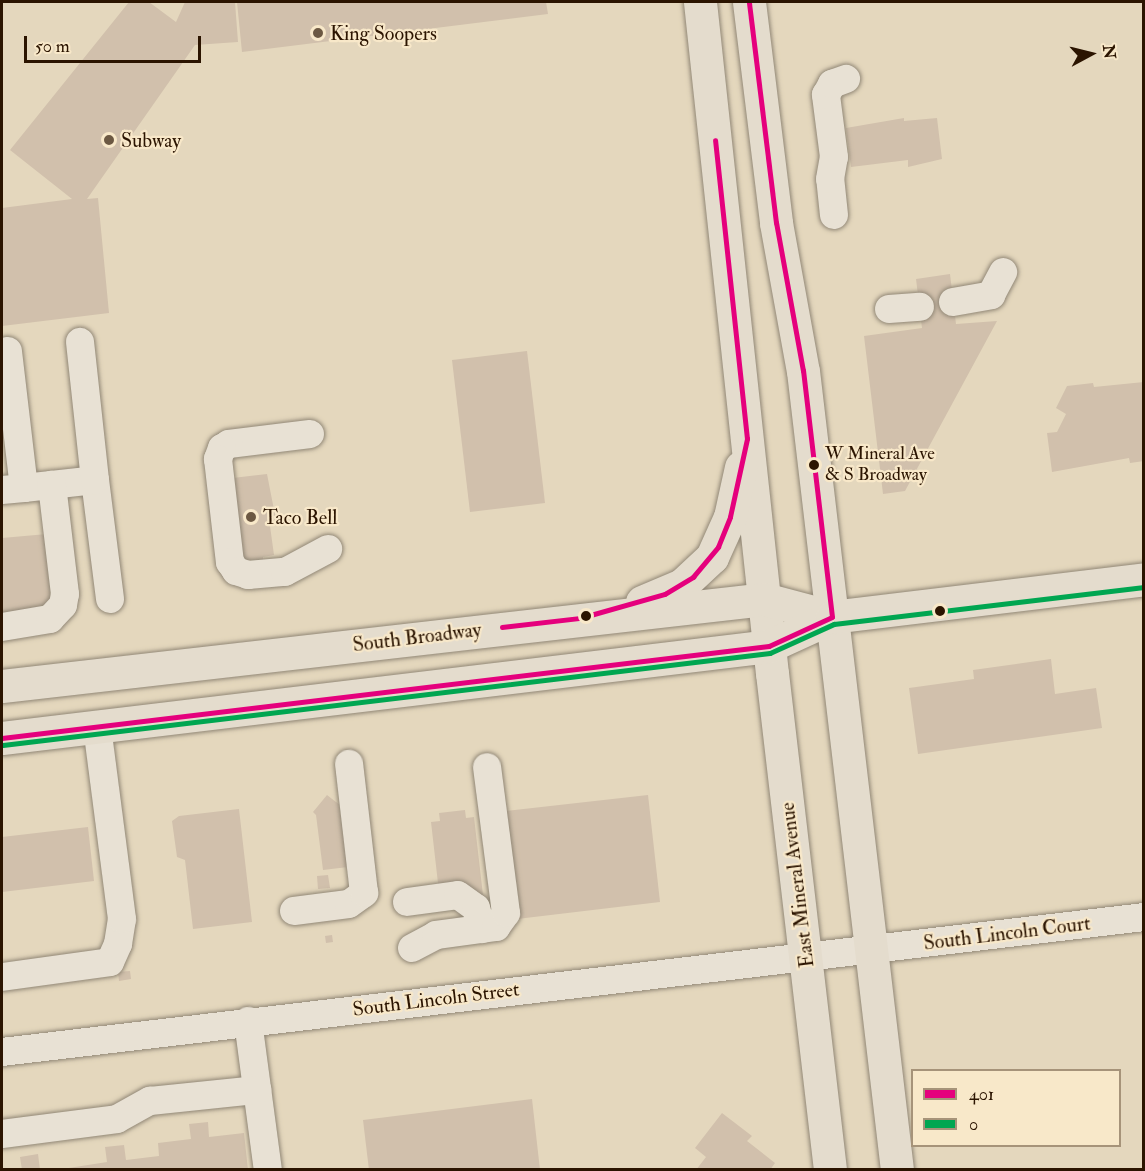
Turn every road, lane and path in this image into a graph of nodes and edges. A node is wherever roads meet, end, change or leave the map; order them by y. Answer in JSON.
{"nodes":[{"id":1,"x":700,"y":2,"type":"edge"},
{"id":2,"x":749,"y":2,"type":"edge"},
{"id":3,"x":846,"y":79,"type":"dead end"},
{"id":4,"x":834,"y":215,"type":"dead end"},
{"id":5,"x":1003,"y":272,"type":"dead end"},
{"id":6,"x":953,"y":302,"type":"dead end"},
{"id":7,"x":920,"y":307,"type":"dead end"},
{"id":8,"x":889,"y":309,"type":"dead end"},
{"id":9,"x":81,"y":342,"type":"dead end"},
{"id":10,"x":8,"y":351,"type":"dead end"},
{"id":11,"x":310,"y":434,"type":"dead end"},
{"id":12,"x":747,"y":439,"type":"junction"},
{"id":13,"x":96,"y":480,"type":"junction"},
{"id":14,"x":52,"y":485,"type":"junction"},
{"id":15,"x":13,"y":489,"type":"edge"},
{"id":16,"x":328,"y":549,"type":"dead end"},
{"id":17,"x":1143,"y":579,"type":"edge"},
{"id":18,"x":110,"y":599,"type":"dead end"},
{"id":19,"x":764,"y":600,"type":"junction"},
{"id":20,"x":832,"y":616,"type":"junction"},
{"id":21,"x":580,"y":618,"type":"junction"},
{"id":22,"x":2,"y":627,"type":"edge"},
{"id":23,"x":769,"y":646,"type":"junction"},
{"id":24,"x":2,"y":686,"type":"edge"},
{"id":25,"x":97,"y":726,"type":"junction"},
{"id":26,"x":2,"y":738,"type":"edge"},
{"id":27,"x":349,"y":764,"type":"dead end"},
{"id":28,"x":487,"y":767,"type":"dead end"},
{"id":29,"x":407,"y":902,"type":"dead end"},
{"id":30,"x":294,"y":911,"type":"dead end"},
{"id":31,"x":1143,"y":917,"type":"edge"},
{"id":32,"x":482,"y":929,"type":"junction"},
{"id":33,"x":412,"y":948,"type":"dead end"},
{"id":34,"x":871,"y":949,"type":"junction"},
{"id":35,"x":805,"y":956,"type":"junction"},
{"id":36,"x":2,"y":977,"type":"edge"},
{"id":37,"x":248,"y":1022,"type":"junction"},
{"id":38,"x":2,"y":1052,"type":"edge"},
{"id":39,"x":257,"y":1090,"type":"junction"},
{"id":40,"x":2,"y":1134,"type":"edge"},
{"id":41,"x":268,"y":1170,"type":"edge"},
{"id":42,"x":831,"y":1170,"type":"edge"},
{"id":43,"x":897,"y":1170,"type":"edge"}],
"edges":[{"from":1,"to":12,"type":"main road","name":"East Mineral Avenue"},
{"from":2,"to":20,"type":"main road"},
{"from":3,"to":4,"type":"street"},
{"from":5,"to":6,"type":"street"},
{"from":7,"to":8,"type":"street"},
{"from":9,"to":13,"type":"street"},
{"from":10,"to":15,"type":"street"},
{"from":11,"to":16,"type":"street"},
{"from":12,"to":19,"type":"main road","name":"East Mineral Avenue"},
{"from":12,"to":21,"type":"main road"},
{"from":13,"to":14,"type":"street"},
{"from":13,"to":18,"type":"street"},
{"from":14,"to":15,"type":"street"},
{"from":14,"to":22,"type":"street"},
{"from":17,"to":20,"type":"main road","name":"South Broadway"},
{"from":19,"to":20,"type":"main road","name":"South Broadway"},
{"from":19,"to":21,"type":"main road","name":"South Broadway"},
{"from":19,"to":23,"type":"main road","name":"East Mineral Avenue"},
{"from":20,"to":23,"type":"main road","name":"South Broadway"},
{"from":20,"to":34,"type":"main road"},
{"from":21,"to":24,"type":"main road","name":"South Broadway"},
{"from":23,"to":25,"type":"main road","name":"South Broadway"},
{"from":23,"to":35,"type":"main road","name":"East Mineral Avenue"},
{"from":25,"to":26,"type":"main road","name":"South Broadway"},
{"from":25,"to":36,"type":"street"},
{"from":27,"to":30,"type":"street"},
{"from":28,"to":32,"type":"street"},
{"from":29,"to":32,"type":"street"},
{"from":31,"to":34,"type":"street","name":"South Lincoln Court"},
{"from":32,"to":33,"type":"street"},
{"from":34,"to":35,"type":"street","name":"South Lincoln Street"},
{"from":34,"to":43,"type":"main road"},
{"from":35,"to":37,"type":"street","name":"South Lincoln Street"},
{"from":35,"to":42,"type":"main road","name":"East Mineral Avenue"},
{"from":37,"to":38,"type":"street","name":"South Lincoln Street"},
{"from":37,"to":39,"type":"street"},
{"from":39,"to":40,"type":"street"},
{"from":39,"to":41,"type":"street"}]}
